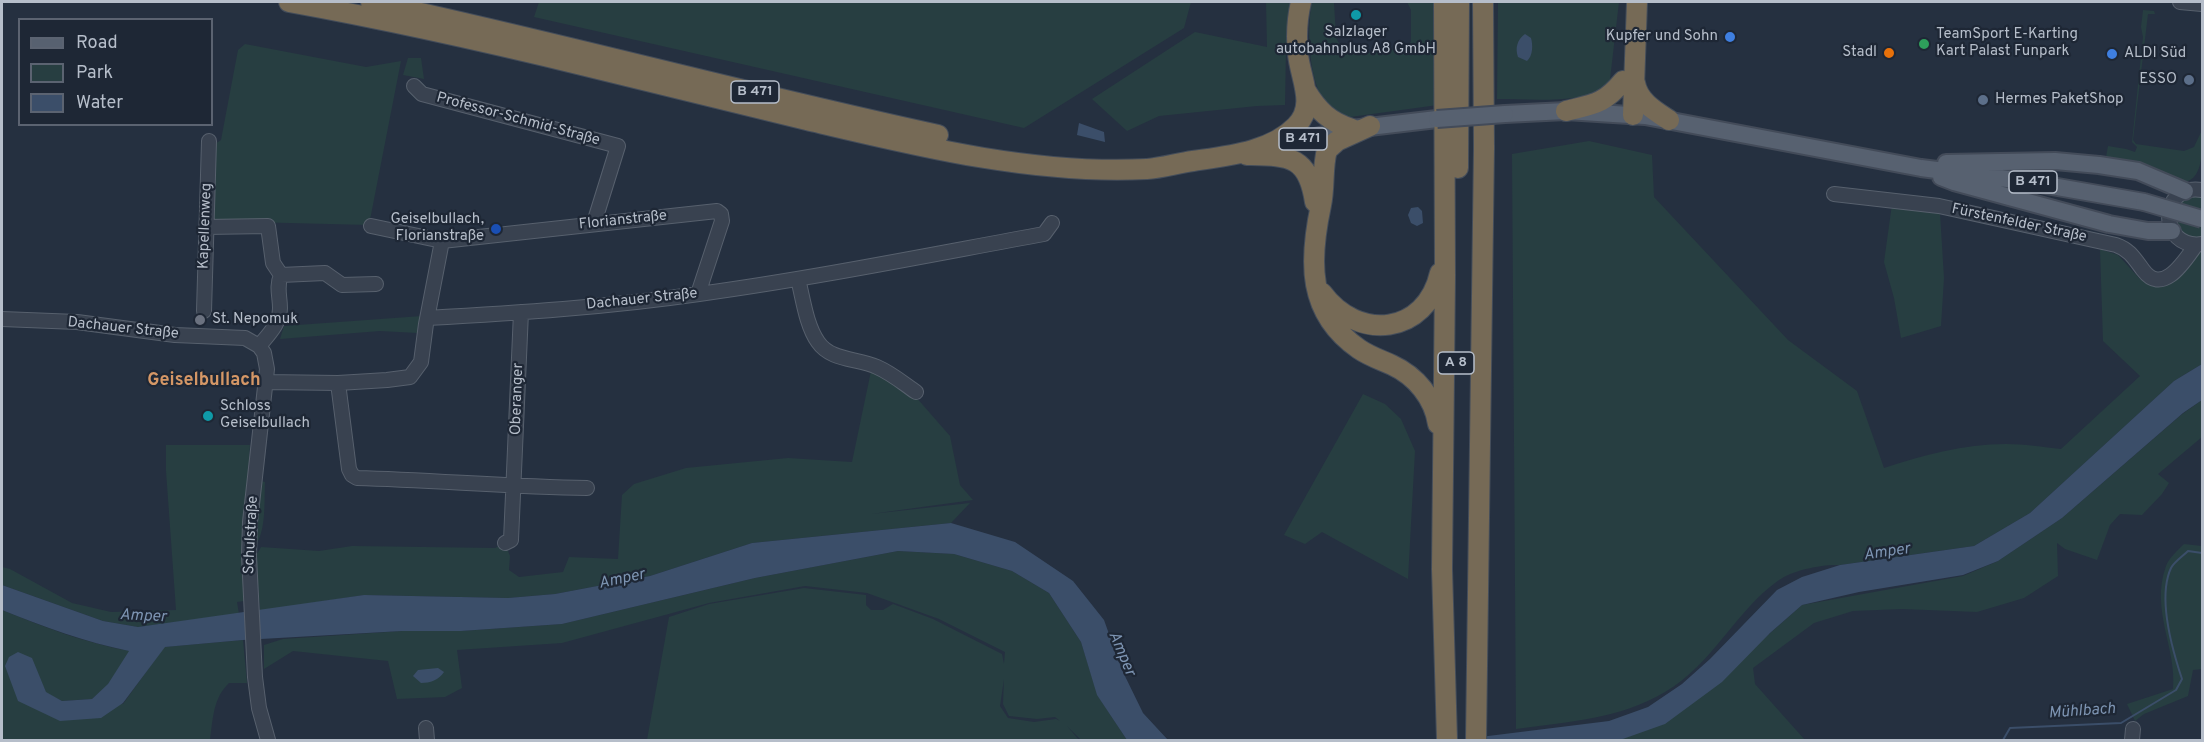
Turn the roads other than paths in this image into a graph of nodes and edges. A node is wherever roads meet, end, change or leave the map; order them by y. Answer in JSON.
{"nodes":[{"id":1,"x":289,"y":2,"type":"edge"},
{"id":2,"x":371,"y":2,"type":"edge"},
{"id":3,"x":1300,"y":2,"type":"edge"},
{"id":4,"x":1443,"y":2,"type":"edge"},
{"id":5,"x":1459,"y":2,"type":"edge"},
{"id":6,"x":1483,"y":2,"type":"edge"},
{"id":7,"x":1494,"y":2,"type":"edge"},
{"id":8,"x":1630,"y":2,"type":"edge"},
{"id":9,"x":1637,"y":2,"type":"edge"},
{"id":10,"x":2180,"y":2,"type":"edge"},
{"id":11,"x":2202,"y":4,"type":"edge"},
{"id":12,"x":1485,"y":38,"type":"junction"},
{"id":13,"x":1629,"y":79,"type":"junction"},
{"id":14,"x":414,"y":86,"type":"dead end"},
{"id":15,"x":1306,"y":91,"type":"junction"},
{"id":16,"x":1566,"y":111,"type":"junction"},
{"id":17,"x":1627,"y":114,"type":"junction"},
{"id":18,"x":1678,"y":122,"type":"junction"},
{"id":19,"x":1361,"y":128,"type":"junction"},
{"id":20,"x":209,"y":141,"type":"dead end"},
{"id":21,"x":1254,"y":150,"type":"junction"},
{"id":22,"x":1226,"y":156,"type":"junction"},
{"id":23,"x":1194,"y":161,"type":"junction"},
{"id":24,"x":1921,"y":168,"type":"junction"},
{"id":25,"x":2196,"y":187,"type":"edge"},
{"id":26,"x":1834,"y":194,"type":"dead end"},
{"id":27,"x":1318,"y":201,"type":"junction"},
{"id":28,"x":2202,"y":219,"type":"edge"},
{"id":29,"x":1052,"y":222,"type":"dead end"},
{"id":30,"x":594,"y":223,"type":"junction"},
{"id":31,"x":370,"y":226,"type":"dead end"},
{"id":32,"x":206,"y":227,"type":"junction"},
{"id":33,"x":2188,"y":240,"type":"edge"},
{"id":34,"x":442,"y":241,"type":"junction"},
{"id":35,"x":1444,"y":249,"type":"junction"},
{"id":36,"x":1315,"y":272,"type":"junction"},
{"id":37,"x":281,"y":275,"type":"junction"},
{"id":38,"x":798,"y":279,"type":"junction"},
{"id":39,"x":376,"y":284,"type":"dead end"},
{"id":40,"x":698,"y":294,"type":"junction"},
{"id":41,"x":204,"y":312,"type":"dead end"},
{"id":42,"x":521,"y":312,"type":"junction"},
{"id":43,"x":427,"y":318,"type":"junction"},
{"id":44,"x":2,"y":319,"type":"edge"},
{"id":45,"x":259,"y":346,"type":"junction"},
{"id":46,"x":266,"y":382,"type":"junction"},
{"id":47,"x":338,"y":382,"type":"junction"},
{"id":48,"x":916,"y":392,"type":"dead end"},
{"id":49,"x":1443,"y":447,"type":"junction"},
{"id":50,"x":514,"y":485,"type":"junction"},
{"id":51,"x":587,"y":488,"type":"dead end"},
{"id":52,"x":505,"y":543,"type":"dead end"},
{"id":53,"x":1476,"y":731,"type":"edge"},
{"id":54,"x":1450,"y":733,"type":"edge"},
{"id":55,"x":268,"y":741,"type":"edge"}],
"edges":[{"from":1,"to":23,"type":"highway","number":"B 471"},
{"from":2,"to":23,"type":"highway","number":"B 471"},
{"from":3,"to":15,"type":"highway"},
{"from":4,"to":35,"type":"highway"},
{"from":5,"to":54,"type":"highway","number":"A 8"},
{"from":6,"to":12,"type":"highway","number":"A 8"},
{"from":7,"to":12,"type":"highway"},
{"from":8,"to":13,"type":"highway"},
{"from":9,"to":13,"type":"highway"},
{"from":10,"to":11,"type":"street"},
{"from":12,"to":53,"type":"highway","number":"A 8"},
{"from":13,"to":16,"type":"highway"},
{"from":13,"to":17,"type":"highway"},
{"from":13,"to":18,"type":"highway"},
{"from":14,"to":30,"type":"street","name":"Professor-Schmid-Straße"},
{"from":15,"to":19,"type":"highway"},
{"from":15,"to":21,"type":"highway"},
{"from":16,"to":17,"type":"main road","number":"B 471"},
{"from":16,"to":19,"type":"main road","number":"B 471","bridge":true},
{"from":17,"to":18,"type":"main road","number":"B 471"},
{"from":18,"to":24,"type":"main road","number":"B 471"},
{"from":19,"to":21,"type":"main road","number":"B 471"},
{"from":19,"to":27,"type":"highway"},
{"from":20,"to":32,"type":"street","name":"Kapellenweg"},
{"from":21,"to":22,"type":"highway","number":"B 471"},
{"from":22,"to":23,"type":"highway","number":"B 471"},
{"from":22,"to":27,"type":"highway"},
{"from":24,"to":25,"type":"main road"},
{"from":24,"to":28,"type":"main road","number":"B 471","bridge":true},
{"from":24,"to":33,"type":"main road"},
{"from":25,"to":33,"type":"street","name":"Fürstenfelder Straße"},
{"from":26,"to":33,"type":"street","name":"Fürstenfelder Straße"},
{"from":27,"to":36,"type":"highway"},
{"from":29,"to":38,"type":"street","name":"Dachauer Straße"},
{"from":30,"to":34,"type":"street","name":"Florianstraße"},
{"from":30,"to":40,"type":"street","name":"Florianstraße"},
{"from":31,"to":34,"type":"street","name":"Florianstraße"},
{"from":32,"to":37,"type":"street"},
{"from":32,"to":41,"type":"street","name":"Kapellenweg"},
{"from":34,"to":43,"type":"street"},
{"from":35,"to":36,"type":"highway"},
{"from":35,"to":49,"type":"highway"},
{"from":36,"to":49,"type":"highway"},
{"from":37,"to":39,"type":"street"},
{"from":37,"to":45,"type":"street"},
{"from":38,"to":40,"type":"street","name":"Dachauer Straße"},
{"from":38,"to":48,"type":"street"},
{"from":40,"to":42,"type":"street","name":"Dachauer Straße"},
{"from":42,"to":43,"type":"street","name":"Dachauer Straße"},
{"from":42,"to":50,"type":"street","name":"Oberanger"},
{"from":43,"to":47,"type":"street"},
{"from":44,"to":45,"type":"street","name":"Dachauer Straße"},
{"from":45,"to":46,"type":"street","name":"Schulstraße"},
{"from":46,"to":47,"type":"street"},
{"from":46,"to":55,"type":"street","name":"Schulstraße"},
{"from":47,"to":50,"type":"street"},
{"from":49,"to":54,"type":"highway"},
{"from":50,"to":51,"type":"street"},
{"from":50,"to":52,"type":"street","name":"Oberanger"}]}
